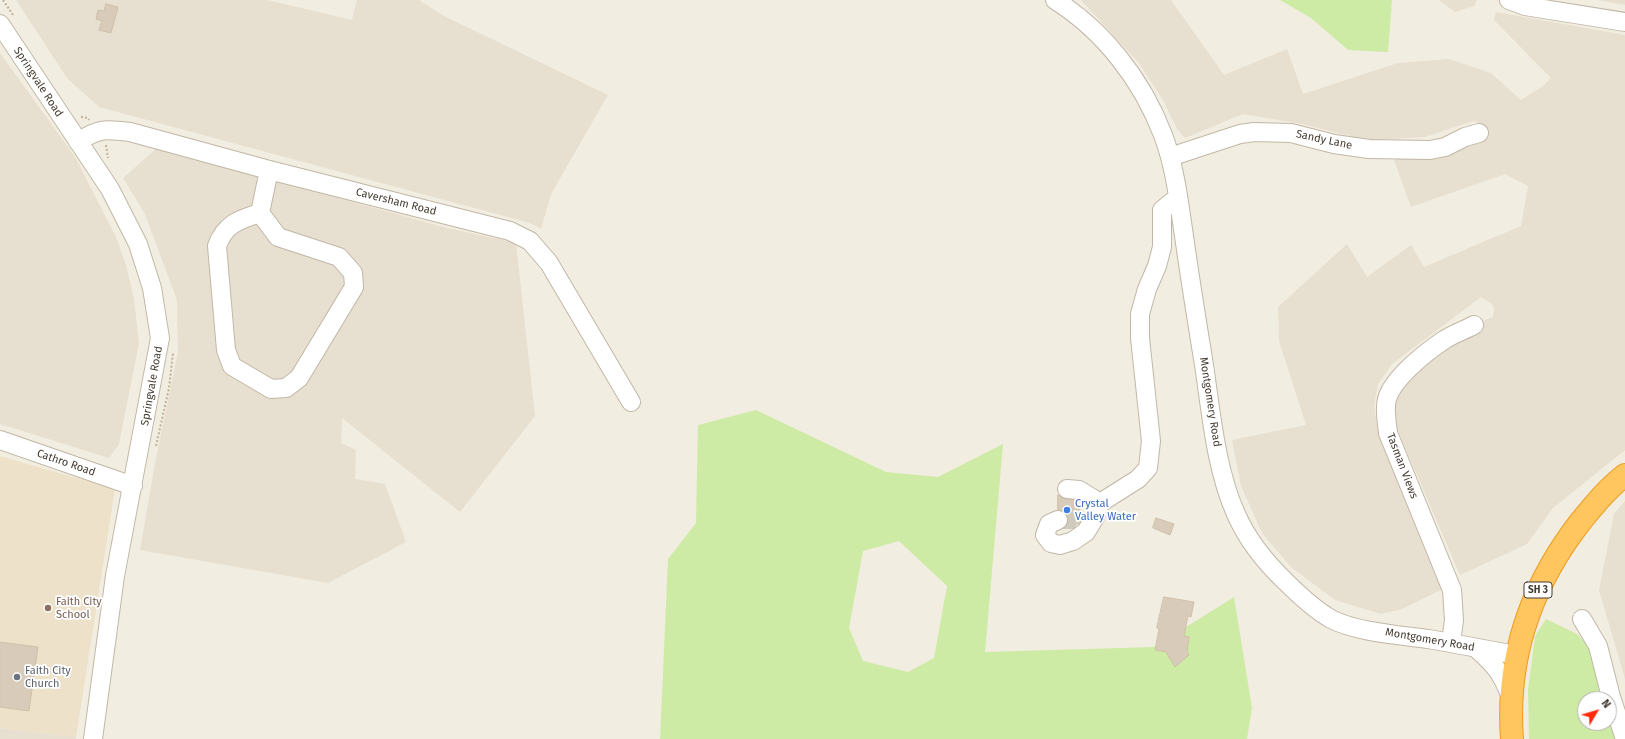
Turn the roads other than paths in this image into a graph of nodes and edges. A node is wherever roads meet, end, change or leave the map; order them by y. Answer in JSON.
{"nodes":[{"id":1,"x":1055,"y":0,"type":"edge"},
{"id":2,"x":1509,"y":0,"type":"edge"},
{"id":3,"x":1625,"y":22,"type":"edge"},
{"id":4,"x":0,"y":24,"type":"edge"},
{"id":5,"x":1479,"y":133,"type":"dead end"},
{"id":6,"x":78,"y":142,"type":"junction"},
{"id":7,"x":1170,"y":157,"type":"junction"},
{"id":8,"x":269,"y":170,"type":"junction"},
{"id":9,"x":1178,"y":197,"type":"junction"},
{"id":10,"x":260,"y":213,"type":"junction"},
{"id":11,"x":1474,"y":325,"type":"dead end"},
{"id":12,"x":631,"y":402,"type":"dead end"},
{"id":13,"x":0,"y":440,"type":"edge"},
{"id":14,"x":1625,"y":475,"type":"edge"},
{"id":15,"x":133,"y":486,"type":"junction"},
{"id":16,"x":1067,"y":488,"type":"dead end"},
{"id":17,"x":1092,"y":513,"type":"junction"},
{"id":18,"x":1058,"y":520,"type":"dead end"},
{"id":19,"x":1582,"y":619,"type":"dead end"},
{"id":20,"x":1451,"y":643,"type":"junction"},
{"id":21,"x":1476,"y":647,"type":"junction"},
{"id":22,"x":1516,"y":655,"type":"junction"},
{"id":23,"x":1511,"y":697,"type":"junction"},
{"id":24,"x":93,"y":739,"type":"edge"},
{"id":25,"x":1512,"y":739,"type":"edge"},
{"id":26,"x":1625,"y":739,"type":"edge"}],
"edges":[{"from":1,"to":7,"type":"street","name":"Montgomery Road"},
{"from":2,"to":3,"type":"street"},
{"from":4,"to":6,"type":"street","name":"Springvale Road"},
{"from":5,"to":7,"type":"street","name":"Sandy Lane"},
{"from":6,"to":8,"type":"street","name":"Caversham Road"},
{"from":6,"to":15,"type":"street","name":"Springvale Road"},
{"from":7,"to":9,"type":"street","name":"Montgomery Road"},
{"from":8,"to":10,"type":"street"},
{"from":8,"to":12,"type":"street","name":"Caversham Road"},
{"from":9,"to":17,"type":"street"},
{"from":9,"to":20,"type":"street","name":"Montgomery Road"},
{"from":10,"to":10,"type":"street"},
{"from":11,"to":20,"type":"street","name":"Tasman Views"},
{"from":13,"to":15,"type":"street","name":"Cathro Road"},
{"from":14,"to":22,"type":"highway","number":"SH 3"},
{"from":15,"to":24,"type":"street","name":"Springvale Road"},
{"from":16,"to":17,"type":"street"},
{"from":17,"to":18,"type":"street"},
{"from":19,"to":26,"type":"street"},
{"from":20,"to":21,"type":"street","name":"Montgomery Road"},
{"from":21,"to":22,"type":"street","name":"Montgomery Road"},
{"from":21,"to":23,"type":"street"},
{"from":22,"to":23,"type":"highway","number":"SH 3"},
{"from":23,"to":25,"type":"highway","number":"SH 3"}]}
